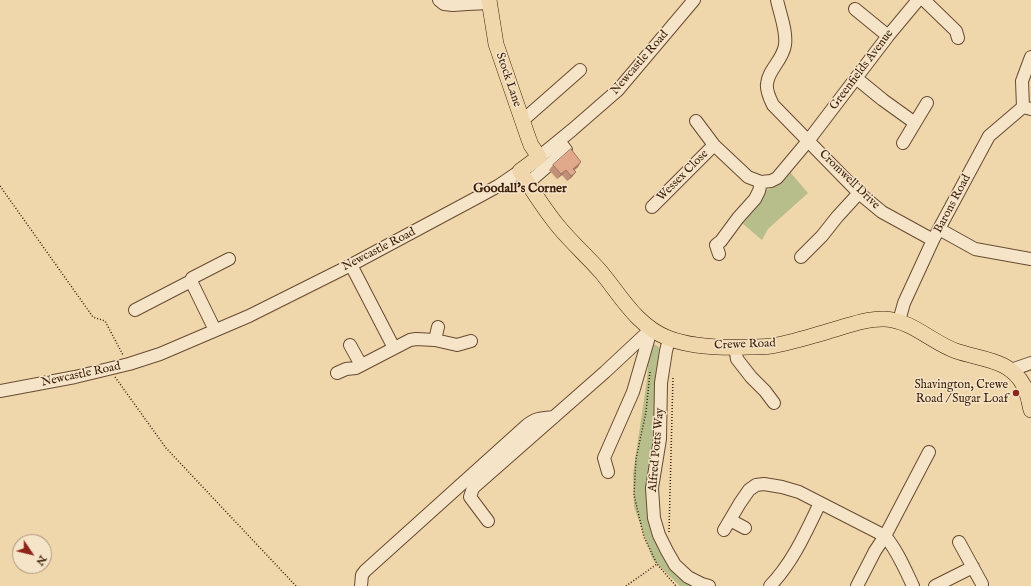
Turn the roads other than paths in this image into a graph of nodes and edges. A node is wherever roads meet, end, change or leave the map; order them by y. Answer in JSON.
{"nodes":[{"id":1,"x":439,"y":0,"type":"edge"},
{"id":2,"x":694,"y":0,"type":"edge"},
{"id":3,"x":777,"y":0,"type":"edge"},
{"id":4,"x":918,"y":0,"type":"edge"},
{"id":5,"x":924,"y":0,"type":"edge"},
{"id":6,"x":489,"y":2,"type":"edge"},
{"id":7,"x":855,"y":9,"type":"dead end"},
{"id":8,"x":888,"y":36,"type":"junction"},
{"id":9,"x":958,"y":38,"type":"dead end"},
{"id":10,"x":1031,"y":57,"type":"edge"},
{"id":11,"x":580,"y":70,"type":"dead end"},
{"id":12,"x":856,"y":78,"type":"junction"},
{"id":13,"x":927,"y":103,"type":"dead end"},
{"id":14,"x":1027,"y":108,"type":"edge"},
{"id":15,"x":522,"y":121,"type":"junction"},
{"id":16,"x":696,"y":121,"type":"dead end"},
{"id":17,"x":915,"y":123,"type":"junction"},
{"id":18,"x":559,"y":141,"type":"junction"},
{"id":19,"x":808,"y":141,"type":"junction"},
{"id":20,"x":903,"y":143,"type":"dead end"},
{"id":21,"x":714,"y":145,"type":"junction"},
{"id":22,"x":539,"y":157,"type":"junction"},
{"id":23,"x":524,"y":177,"type":"junction"},
{"id":24,"x":761,"y":182,"type":"junction"},
{"id":25,"x":859,"y":194,"type":"junction"},
{"id":26,"x":652,"y":207,"type":"dead end"},
{"id":27,"x":939,"y":229,"type":"junction"},
{"id":28,"x":933,"y":240,"type":"junction"},
{"id":29,"x":719,"y":254,"type":"dead end"},
{"id":30,"x":801,"y":257,"type":"dead end"},
{"id":31,"x":1031,"y":259,"type":"edge"},
{"id":32,"x":230,"y":260,"type":"dead end"},
{"id":33,"x":350,"y":265,"type":"junction"},
{"id":34,"x":191,"y":281,"type":"junction"},
{"id":35,"x":135,"y":310,"type":"dead end"},
{"id":36,"x":899,"y":321,"type":"junction"},
{"id":37,"x":438,"y":327,"type":"dead end"},
{"id":38,"x":651,"y":329,"type":"junction"},
{"id":39,"x":215,"y":330,"type":"junction"},
{"id":40,"x":669,"y":339,"type":"junction"},
{"id":41,"x":441,"y":341,"type":"junction"},
{"id":42,"x":471,"y":341,"type":"dead end"},
{"id":43,"x":350,"y":345,"type":"dead end"},
{"id":44,"x":735,"y":347,"type":"junction"},
{"id":45,"x":394,"y":348,"type":"junction"},
{"id":46,"x":1031,"y":363,"type":"edge"},
{"id":47,"x":358,"y":366,"type":"junction"},
{"id":48,"x":1011,"y":370,"type":"junction"},
{"id":49,"x":337,"y":373,"type":"dead end"},
{"id":50,"x":0,"y":391,"type":"edge"},
{"id":51,"x":774,"y":403,"type":"dead end"},
{"id":52,"x":1031,"y":410,"type":"edge"},
{"id":53,"x":554,"y":417,"type":"junction"},
{"id":54,"x":929,"y":452,"type":"dead end"},
{"id":55,"x":608,"y":472,"type":"dead end"},
{"id":56,"x":820,"y":503,"type":"junction"},
{"id":57,"x":488,"y":521,"type":"dead end"},
{"id":58,"x":745,"y":528,"type":"dead end"},
{"id":59,"x":885,"y":536,"type":"junction"},
{"id":60,"x":959,"y":542,"type":"dead end"},
{"id":61,"x":973,"y":567,"type":"junction"},
{"id":62,"x":982,"y":584,"type":"dead end"},
{"id":63,"x":362,"y":586,"type":"edge"},
{"id":64,"x":709,"y":586,"type":"edge"},
{"id":65,"x":770,"y":586,"type":"edge"},
{"id":66,"x":857,"y":586,"type":"edge"},
{"id":67,"x":913,"y":586,"type":"edge"},
{"id":68,"x":935,"y":586,"type":"edge"}],
"edges":[{"from":1,"to":6,"type":"street"},
{"from":2,"to":18,"type":"street","name":"Newcastle Road"},
{"from":3,"to":19,"type":"street","name":"Cromwell Drive"},
{"from":4,"to":8,"type":"street","name":"Greenfields Avenue"},
{"from":5,"to":9,"type":"street"},
{"from":6,"to":15,"type":"main road","name":"Stock Lane"},
{"from":7,"to":8,"type":"street"},
{"from":8,"to":12,"type":"street","name":"Greenfields Avenue"},
{"from":10,"to":14,"type":"street"},
{"from":11,"to":15,"type":"street"},
{"from":12,"to":17,"type":"street"},
{"from":12,"to":19,"type":"street","name":"Greenfields Avenue"},
{"from":13,"to":17,"type":"street"},
{"from":14,"to":27,"type":"street","name":"Barons Road"},
{"from":15,"to":22,"type":"main road","name":"Stock Lane"},
{"from":16,"to":21,"type":"street","name":"Wessex Close"},
{"from":17,"to":20,"type":"street"},
{"from":18,"to":22,"type":"street","name":"Newcastle Road"},
{"from":18,"to":23,"type":"street"},
{"from":19,"to":24,"type":"street"},
{"from":19,"to":25,"type":"street","name":"Cromwell Drive"},
{"from":21,"to":24,"type":"street","name":"Wessex Close"},
{"from":21,"to":26,"type":"street","name":"Wessex Close"},
{"from":22,"to":23,"type":"main road","name":"Newcastle Road"},
{"from":23,"to":33,"type":"street","name":"Newcastle Road"},
{"from":23,"to":38,"type":"main road","name":"Crewe Road"},
{"from":24,"to":29,"type":"street"},
{"from":25,"to":28,"type":"street","name":"Cromwell Drive"},
{"from":25,"to":30,"type":"street"},
{"from":27,"to":28,"type":"street","name":"Barons Road"},
{"from":27,"to":31,"type":"street"},
{"from":28,"to":36,"type":"street","name":"Barons Road"},
{"from":32,"to":34,"type":"street"},
{"from":33,"to":39,"type":"street","name":"Newcastle Road"},
{"from":33,"to":45,"type":"street"},
{"from":34,"to":35,"type":"street"},
{"from":34,"to":39,"type":"street"},
{"from":36,"to":44,"type":"main road","name":"Crewe Road"},
{"from":36,"to":48,"type":"main road","name":"Crewe Road"},
{"from":37,"to":41,"type":"street"},
{"from":38,"to":40,"type":"main road","name":"Crewe Road"},
{"from":38,"to":53,"type":"street"},
{"from":38,"to":55,"type":"street"},
{"from":39,"to":50,"type":"street","name":"Newcastle Road"},
{"from":40,"to":44,"type":"main road","name":"Crewe Road"},
{"from":40,"to":64,"type":"street","name":"Alfred Potts Way"},
{"from":41,"to":42,"type":"street"},
{"from":41,"to":45,"type":"street"},
{"from":43,"to":47,"type":"street"},
{"from":44,"to":51,"type":"street"},
{"from":45,"to":47,"type":"street"},
{"from":46,"to":48,"type":"street"},
{"from":47,"to":49,"type":"street"},
{"from":48,"to":52,"type":"main road","name":"Crewe Road"},
{"from":53,"to":57,"type":"street"},
{"from":53,"to":63,"type":"street"},
{"from":54,"to":59,"type":"street"},
{"from":56,"to":58,"type":"street"},
{"from":56,"to":59,"type":"street"},
{"from":56,"to":65,"type":"street"},
{"from":59,"to":66,"type":"street"},
{"from":59,"to":67,"type":"street"},
{"from":60,"to":61,"type":"street"},
{"from":61,"to":62,"type":"street"},
{"from":61,"to":68,"type":"street"}]}
